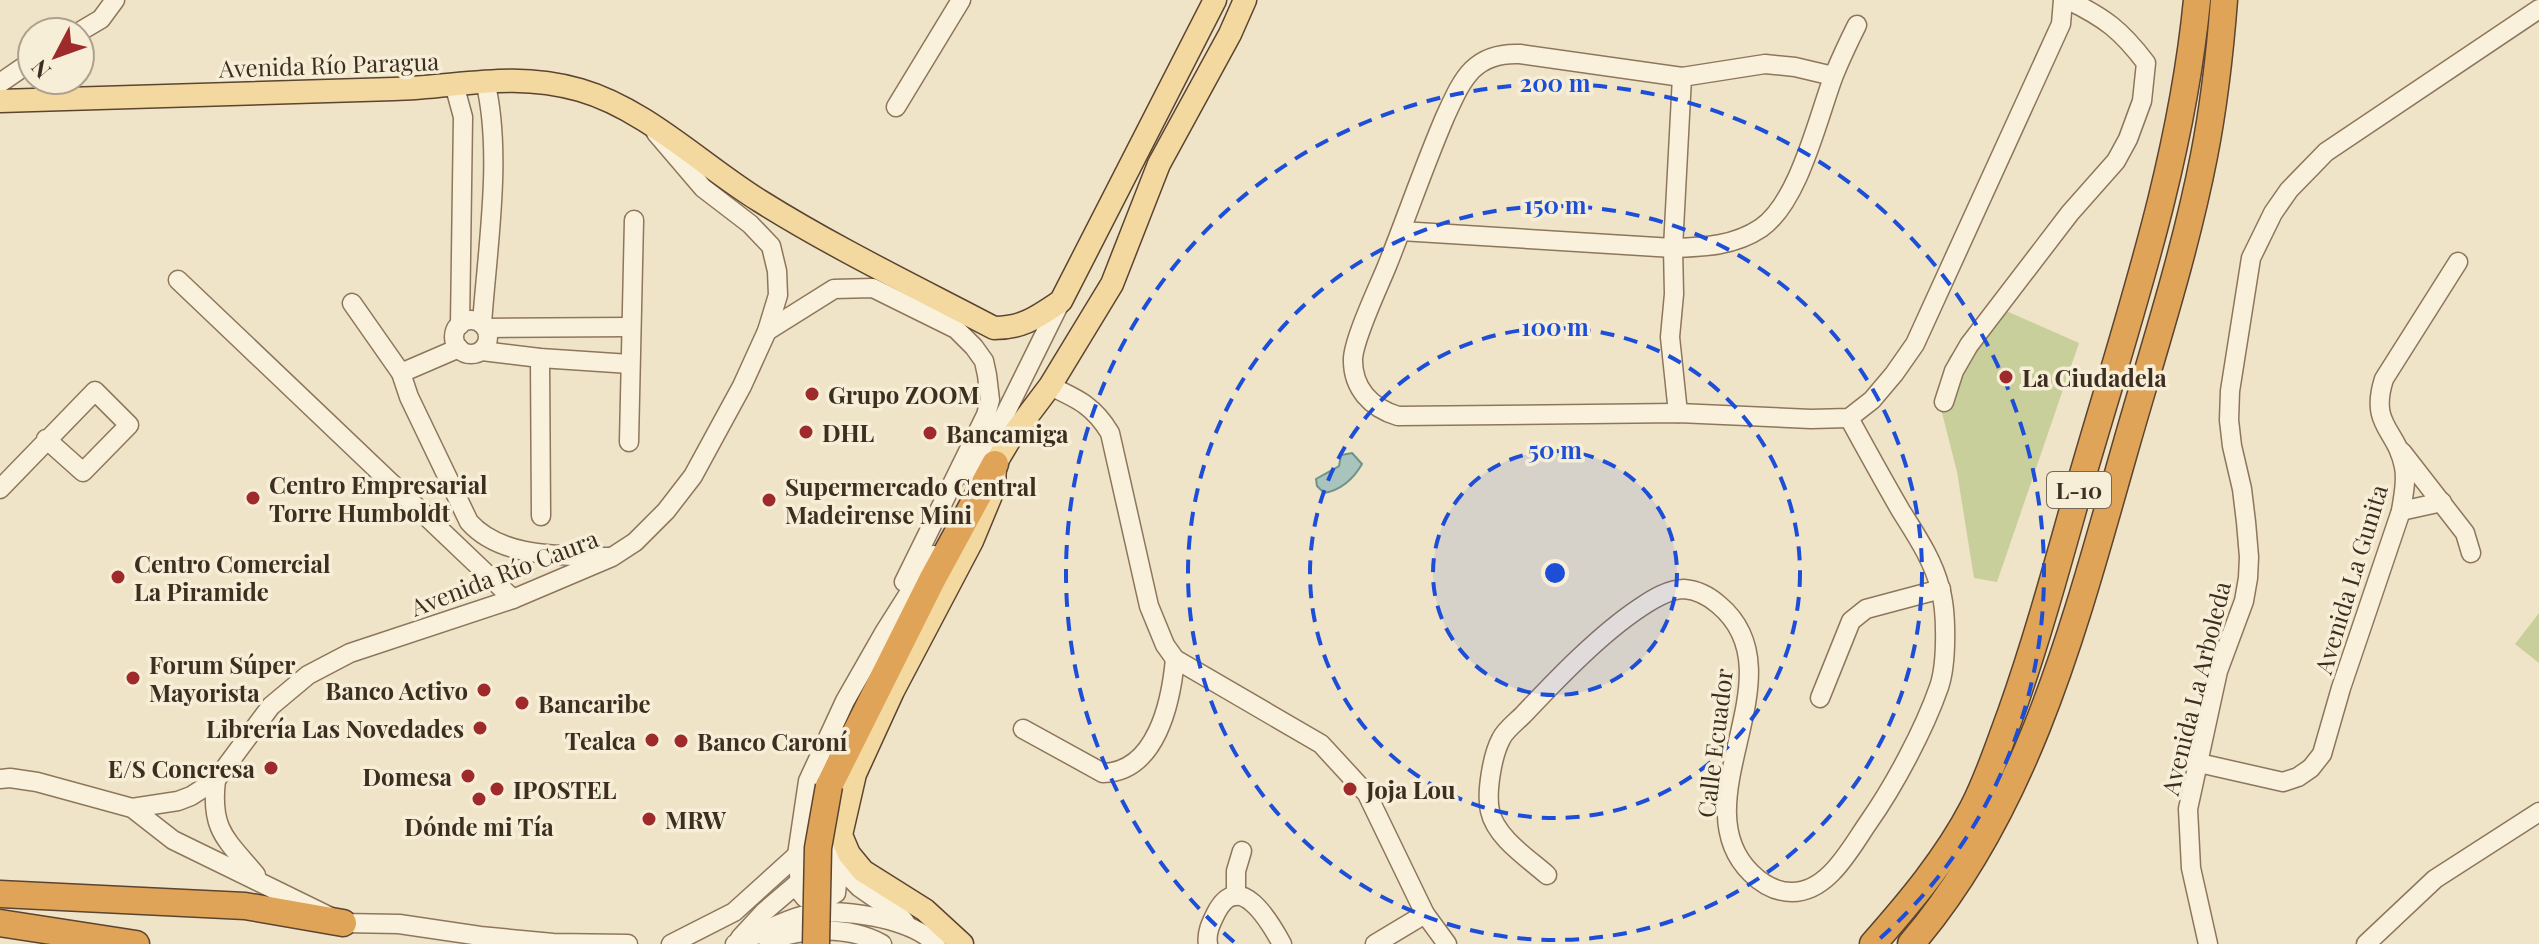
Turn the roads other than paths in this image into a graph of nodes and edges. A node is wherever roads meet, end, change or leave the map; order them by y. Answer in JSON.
{"nodes":[{"id":1,"x":115,"y":0,"type":"edge"},
{"id":2,"x":961,"y":0,"type":"edge"},
{"id":3,"x":1245,"y":0,"type":"edge"},
{"id":4,"x":2066,"y":0,"type":"edge"},
{"id":5,"x":2197,"y":0,"type":"edge"},
{"id":6,"x":2224,"y":0,"type":"edge"},
{"id":7,"x":1209,"y":3,"type":"edge"},
{"id":8,"x":2539,"y":9,"type":"edge"},
{"id":9,"x":96,"y":22,"type":"edge"},
{"id":10,"x":1857,"y":25,"type":"dead end"},
{"id":11,"x":1833,"y":76,"type":"junction"},
{"id":12,"x":1682,"y":77,"type":"junction"},
{"id":13,"x":485,"y":81,"type":"junction"},
{"id":14,"x":454,"y":84,"type":"junction"},
{"id":15,"x":0,"y":101,"type":"edge"},
{"id":16,"x":896,"y":107,"type":"dead end"},
{"id":17,"x":651,"y":126,"type":"junction"},
{"id":18,"x":491,"y":185,"type":"junction"},
{"id":19,"x":462,"y":188,"type":"junction"},
{"id":20,"x":634,"y":220,"type":"dead end"},
{"id":21,"x":1401,"y":231,"type":"junction"},
{"id":22,"x":1673,"y":248,"type":"junction"},
{"id":23,"x":2458,"y":262,"type":"dead end"},
{"id":24,"x":178,"y":280,"type":"dead end"},
{"id":25,"x":1061,"y":301,"type":"junction"},
{"id":26,"x":352,"y":303,"type":"dead end"},
{"id":27,"x":460,"y":325,"type":"junction"},
{"id":28,"x":484,"y":326,"type":"junction"},
{"id":29,"x":573,"y":327,"type":"junction"},
{"id":30,"x":630,"y":327,"type":"junction"},
{"id":31,"x":767,"y":331,"type":"junction"},
{"id":32,"x":459,"y":348,"type":"junction"},
{"id":33,"x":482,"y":351,"type":"junction"},
{"id":34,"x":540,"y":358,"type":"junction"},
{"id":35,"x":570,"y":360,"type":"junction"},
{"id":36,"x":630,"y":364,"type":"junction"},
{"id":37,"x":401,"y":373,"type":"junction"},
{"id":38,"x":1050,"y":386,"type":"junction"},
{"id":39,"x":1944,"y":402,"type":"dead end"},
{"id":40,"x":1678,"y":413,"type":"junction"},
{"id":41,"x":1849,"y":418,"type":"junction"},
{"id":42,"x":46,"y":439,"type":"junction"},
{"id":43,"x":629,"y":442,"type":"dead end"},
{"id":44,"x":2398,"y":447,"type":"junction"},
{"id":45,"x":995,"y":464,"type":"joint"},
{"id":46,"x":0,"y":489,"type":"edge"},
{"id":47,"x":2442,"y":502,"type":"junction"},
{"id":48,"x":2401,"y":511,"type":"junction"},
{"id":49,"x":541,"y":516,"type":"dead end"},
{"id":50,"x":2471,"y":553,"type":"dead end"},
{"id":51,"x":612,"y":557,"type":"junction"},
{"id":52,"x":1941,"y":589,"type":"junction"},
{"id":53,"x":513,"y":599,"type":"junction"},
{"id":54,"x":885,"y":631,"type":"junction"},
{"id":55,"x":1175,"y":659,"type":"junction"},
{"id":56,"x":1820,"y":698,"type":"dead end"},
{"id":57,"x":1023,"y":729,"type":"dead end"},
{"id":58,"x":2199,"y":763,"type":"junction"},
{"id":59,"x":3,"y":776,"type":"edge"},
{"id":60,"x":216,"y":780,"type":"junction"},
{"id":61,"x":839,"y":793,"type":"junction"},
{"id":62,"x":132,"y":808,"type":"junction"},
{"id":63,"x":2539,"y":812,"type":"edge"},
{"id":64,"x":1242,"y":851,"type":"dead end"},
{"id":65,"x":797,"y":855,"type":"junction"},
{"id":66,"x":839,"y":867,"type":"junction"},
{"id":67,"x":1547,"y":875,"type":"dead end"},
{"id":68,"x":799,"y":882,"type":"junction"},
{"id":69,"x":263,"y":883,"type":"junction"},
{"id":70,"x":0,"y":894,"type":"edge"},
{"id":71,"x":1236,"y":896,"type":"junction"},
{"id":72,"x":1425,"y":914,"type":"junction"},
{"id":73,"x":347,"y":922,"type":"junction"},
{"id":74,"x":0,"y":923,"type":"edge"},
{"id":75,"x":912,"y":930,"type":"junction"},
{"id":76,"x":136,"y":944,"type":"edge"},
{"id":77,"x":628,"y":944,"type":"edge"},
{"id":78,"x":671,"y":944,"type":"edge"},
{"id":79,"x":735,"y":944,"type":"edge"},
{"id":80,"x":760,"y":944,"type":"edge"},
{"id":81,"x":816,"y":944,"type":"edge"},
{"id":82,"x":882,"y":944,"type":"edge"},
{"id":83,"x":936,"y":944,"type":"edge"},
{"id":84,"x":962,"y":944,"type":"edge"},
{"id":85,"x":1208,"y":944,"type":"edge"},
{"id":86,"x":1282,"y":944,"type":"edge"},
{"id":87,"x":1375,"y":944,"type":"edge"},
{"id":88,"x":1447,"y":944,"type":"edge"},
{"id":89,"x":1873,"y":944,"type":"edge"},
{"id":90,"x":1911,"y":944,"type":"edge"},
{"id":91,"x":2208,"y":944,"type":"edge"},
{"id":92,"x":2366,"y":944,"type":"edge"}],
"edges":[{"from":1,"to":9,"type":"street"},
{"from":2,"to":16,"type":"street"},
{"from":3,"to":38,"type":"main road"},
{"from":4,"to":39,"type":"street"},
{"from":4,"to":41,"type":"street"},
{"from":5,"to":89,"type":"highway","number":"L-10"},
{"from":6,"to":90,"type":"highway","number":"L-10"},
{"from":7,"to":25,"type":"main road"},
{"from":8,"to":58,"type":"street","name":"Avenida La Arboleda"},
{"from":10,"to":11,"type":"street"},
{"from":11,"to":12,"type":"street"},
{"from":11,"to":22,"type":"street"},
{"from":12,"to":21,"type":"street"},
{"from":12,"to":22,"type":"street"},
{"from":13,"to":14,"type":"main road","name":"Avenida Río Paragua"},
{"from":13,"to":17,"type":"main road","name":"Avenida Río Paragua"},
{"from":13,"to":18,"type":"street"},
{"from":14,"to":15,"type":"main road","name":"Avenida Río Paragua"},
{"from":14,"to":19,"type":"street"},
{"from":17,"to":25,"type":"main road","name":"Avenida Río Paragua"},
{"from":17,"to":31,"type":"street","name":"Avenida Río Paragua"},
{"from":18,"to":19,"type":"street"},
{"from":18,"to":28,"type":"street"},
{"from":19,"to":27,"type":"street"},
{"from":20,"to":30,"type":"street"},
{"from":21,"to":22,"type":"street"},
{"from":21,"to":40,"type":"street"},
{"from":22,"to":40,"type":"street"},
{"from":23,"to":44,"type":"street","name":"Avenida La Gunita"},
{"from":24,"to":53,"type":"street"},
{"from":25,"to":54,"type":"street"},
{"from":26,"to":37,"type":"street"},
{"from":27,"to":28,"type":"street"},
{"from":27,"to":32,"type":"street"},
{"from":28,"to":29,"type":"street"},
{"from":28,"to":33,"type":"street"},
{"from":29,"to":30,"type":"street"},
{"from":29,"to":35,"type":"street"},
{"from":30,"to":36,"type":"street"},
{"from":31,"to":51,"type":"street","name":"Avenida Río Caura"},
{"from":31,"to":54,"type":"street"},
{"from":32,"to":33,"type":"street"},
{"from":32,"to":37,"type":"street"},
{"from":33,"to":34,"type":"street"},
{"from":34,"to":35,"type":"street"},
{"from":34,"to":49,"type":"street"},
{"from":35,"to":36,"type":"street"},
{"from":36,"to":43,"type":"street"},
{"from":37,"to":51,"type":"street"},
{"from":38,"to":45,"type":"main road"},
{"from":38,"to":55,"type":"street"},
{"from":40,"to":41,"type":"street"},
{"from":41,"to":52,"type":"street","name":"Calle Ecuador"},
{"from":42,"to":42,"type":"street"},
{"from":42,"to":46,"type":"street"},
{"from":44,"to":47,"type":"street"},
{"from":44,"to":48,"type":"street","name":"Avenida La Gunita"},
{"from":45,"to":61,"type":"highway"},
{"from":47,"to":48,"type":"street"},
{"from":47,"to":50,"type":"street"},
{"from":48,"to":58,"type":"street","name":"Avenida La Gunita"},
{"from":51,"to":53,"type":"street","name":"Avenida Río Caura"},
{"from":52,"to":56,"type":"street"},
{"from":52,"to":67,"type":"street","name":"Calle Ecuador"},
{"from":53,"to":60,"type":"street","name":"Avenida Río Caura"},
{"from":54,"to":65,"type":"street"},
{"from":55,"to":57,"type":"street"},
{"from":55,"to":72,"type":"street"},
{"from":58,"to":91,"type":"street","name":"Avenida La Arboleda"},
{"from":59,"to":62,"type":"street"},
{"from":60,"to":62,"type":"street","name":"Avenida Río Caura"},
{"from":60,"to":69,"type":"street"},
{"from":61,"to":66,"type":"street"},
{"from":61,"to":81,"type":"highway","bridge":true},
{"from":61,"to":84,"type":"main road"},
{"from":62,"to":69,"type":"street"},
{"from":63,"to":92,"type":"street"},
{"from":64,"to":71,"type":"street"},
{"from":65,"to":68,"type":"street"},
{"from":65,"to":78,"type":"street"},
{"from":66,"to":68,"type":"street"},
{"from":66,"to":75,"type":"street"},
{"from":68,"to":79,"type":"street"},
{"from":69,"to":73,"type":"street"},
{"from":70,"to":73,"type":"highway"},
{"from":71,"to":85,"type":"street"},
{"from":71,"to":86,"type":"street"},
{"from":72,"to":87,"type":"street"},
{"from":72,"to":88,"type":"street"},
{"from":73,"to":77,"type":"street"},
{"from":74,"to":76,"type":"highway"},
{"from":75,"to":79,"type":"street"},
{"from":75,"to":83,"type":"street"},
{"from":80,"to":82,"type":"street"}]}
